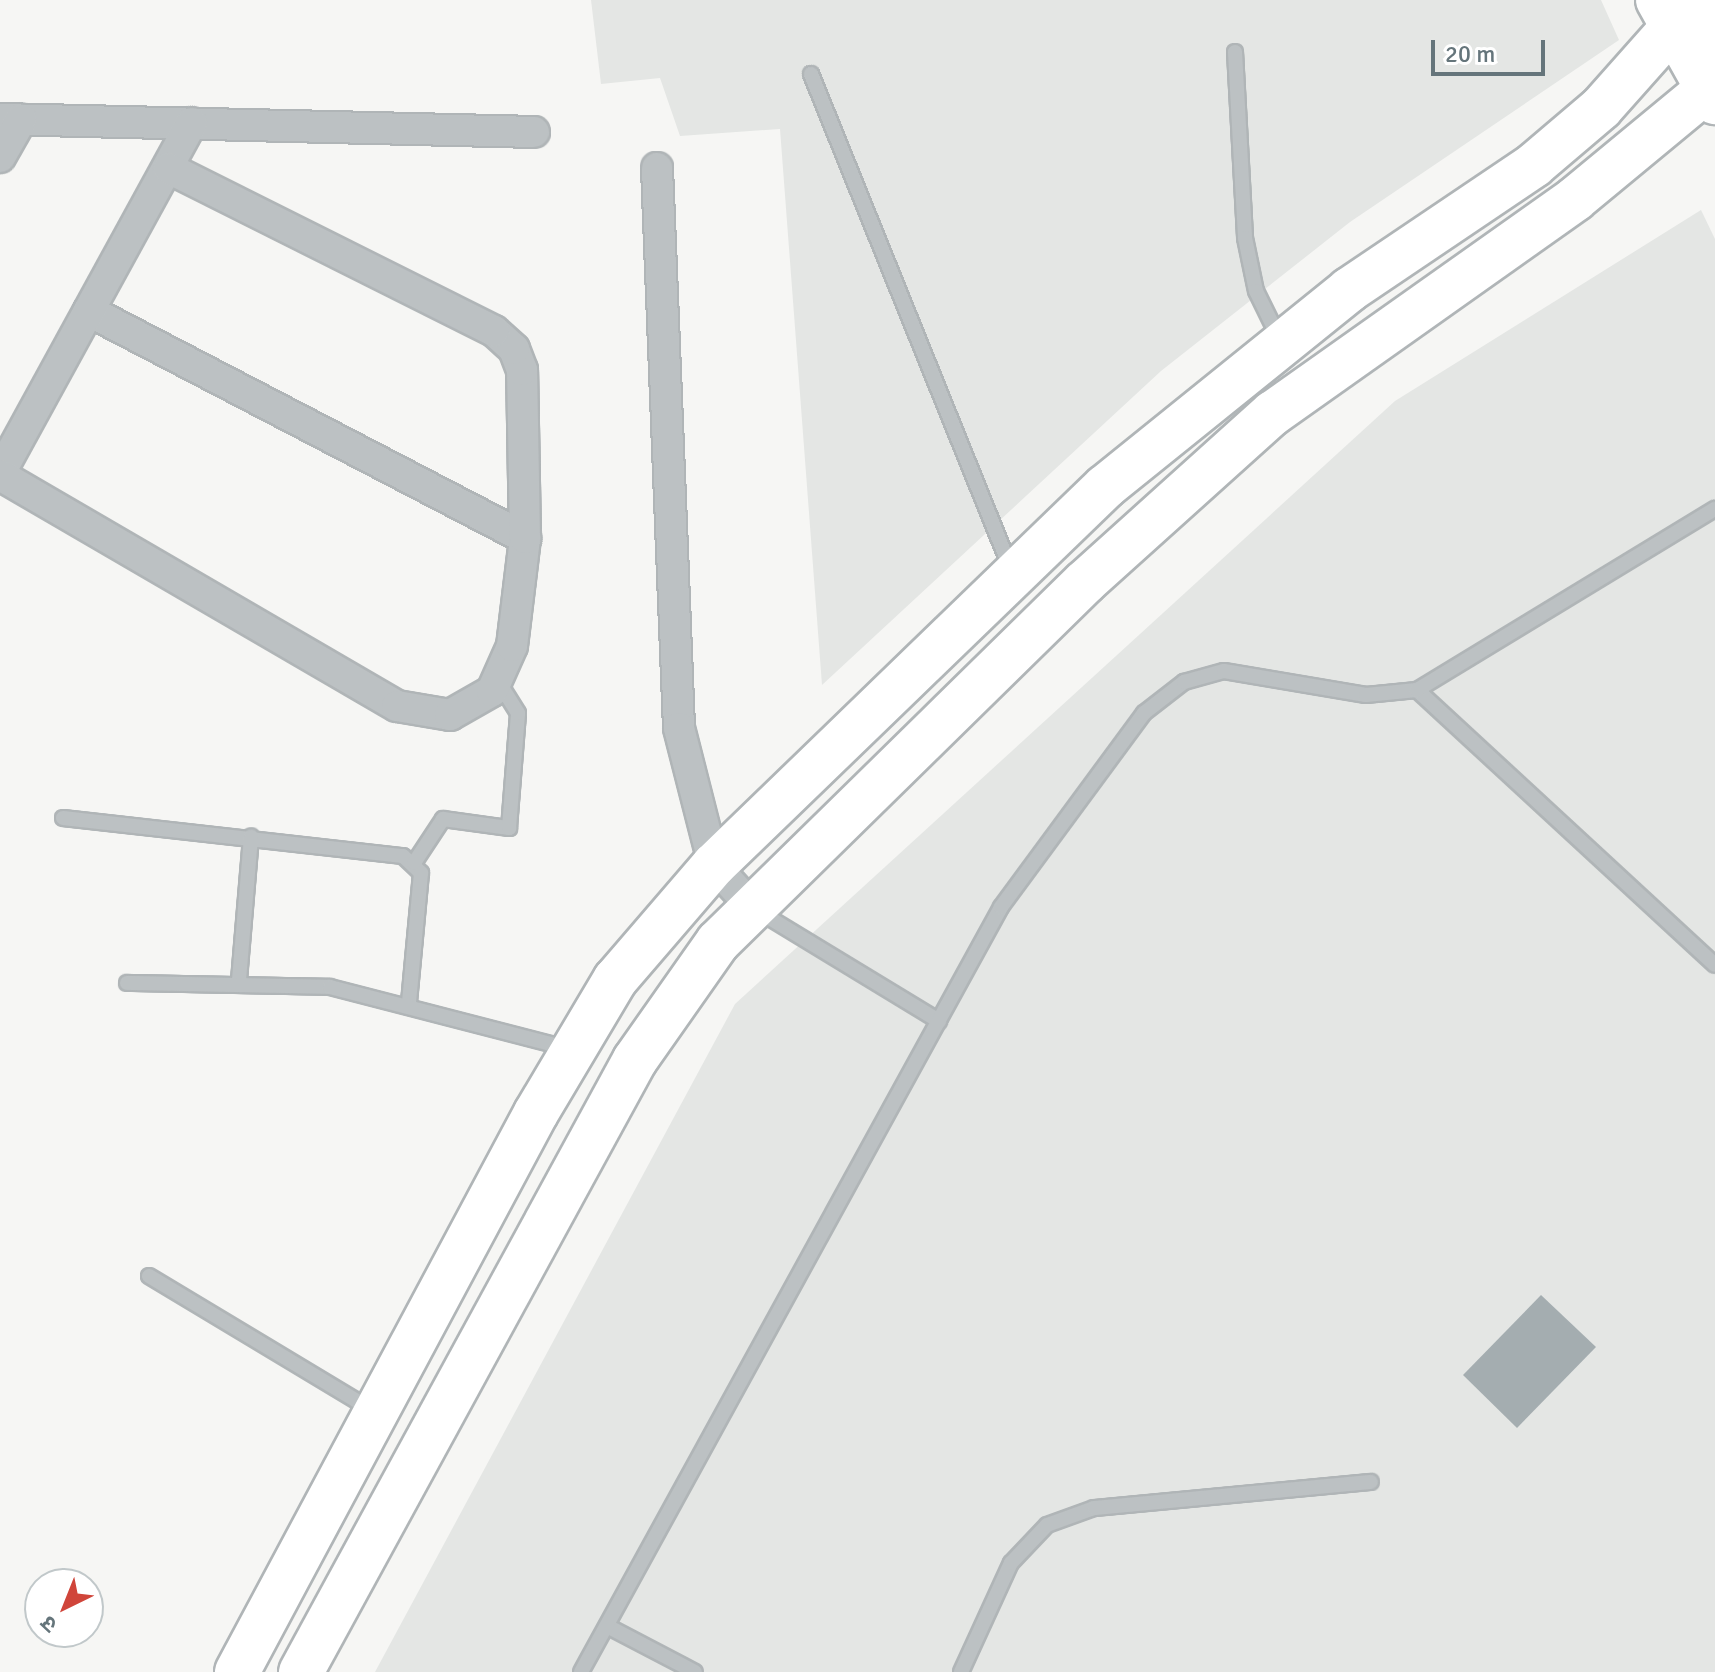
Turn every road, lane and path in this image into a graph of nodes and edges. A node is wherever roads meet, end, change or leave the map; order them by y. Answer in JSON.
{"nodes":[{"id":1,"x":1685,"y":6,"type":"edge"},
{"id":2,"x":1235,"y":52,"type":"dead end"},
{"id":3,"x":811,"y":74,"type":"dead end"},
{"id":4,"x":1713,"y":81,"type":"edge"},
{"id":5,"x":10,"y":119,"type":"edge"},
{"id":6,"x":192,"y":123,"type":"junction"},
{"id":7,"x":534,"y":132,"type":"dead end"},
{"id":8,"x":0,"y":157,"type":"edge"},
{"id":9,"x":168,"y":168,"type":"junction"},
{"id":10,"x":657,"y":168,"type":"dead end"},
{"id":11,"x":89,"y":311,"type":"junction"},
{"id":12,"x":1281,"y":342,"type":"junction"},
{"id":13,"x":0,"y":474,"type":"edge"},
{"id":14,"x":1715,"y":509,"type":"edge"},
{"id":15,"x":525,"y":538,"type":"junction"},
{"id":16,"x":1013,"y":573,"type":"junction"},
{"id":17,"x":497,"y":680,"type":"junction"},
{"id":18,"x":1417,"y":690,"type":"junction"},
{"id":19,"x":63,"y":818,"type":"dead end"},
{"id":20,"x":251,"y":837,"type":"junction"},
{"id":21,"x":414,"y":863,"type":"junction"},
{"id":22,"x":714,"y":865,"type":"junction"},
{"id":23,"x":753,"y":908,"type":"junction"},
{"id":24,"x":1715,"y":965,"type":"edge"},
{"id":25,"x":239,"y":980,"type":"junction"},
{"id":26,"x":127,"y":983,"type":"dead end"},
{"id":27,"x":409,"y":1003,"type":"junction"},
{"id":28,"x":939,"y":1021,"type":"junction"},
{"id":29,"x":574,"y":1051,"type":"junction"},
{"id":30,"x":149,"y":1276,"type":"dead end"},
{"id":31,"x":376,"y":1413,"type":"junction"},
{"id":32,"x":1371,"y":1482,"type":"dead end"},
{"id":33,"x":607,"y":1626,"type":"junction"},
{"id":34,"x":237,"y":1672,"type":"edge"},
{"id":35,"x":301,"y":1672,"type":"edge"},
{"id":36,"x":581,"y":1672,"type":"edge"},
{"id":37,"x":695,"y":1672,"type":"edge"},
{"id":38,"x":961,"y":1672,"type":"edge"}],
"edges":[{"from":1,"to":4,"type":"main road"},
{"from":1,"to":12,"type":"main road"},
{"from":2,"to":12,"type":"lane"},
{"from":3,"to":16,"type":"lane"},
{"from":4,"to":23,"type":"main road"},
{"from":5,"to":6,"type":"street"},
{"from":5,"to":8,"type":"street"},
{"from":6,"to":7,"type":"street"},
{"from":6,"to":9,"type":"street"},
{"from":9,"to":11,"type":"street"},
{"from":9,"to":15,"type":"street"},
{"from":10,"to":22,"type":"street"},
{"from":11,"to":13,"type":"street"},
{"from":11,"to":15,"type":"street"},
{"from":12,"to":16,"type":"main road"},
{"from":13,"to":17,"type":"street"},
{"from":14,"to":18,"type":"lane"},
{"from":15,"to":17,"type":"street"},
{"from":16,"to":22,"type":"main road"},
{"from":17,"to":21,"type":"lane"},
{"from":18,"to":24,"type":"lane"},
{"from":18,"to":28,"type":"lane"},
{"from":19,"to":20,"type":"lane"},
{"from":20,"to":21,"type":"lane"},
{"from":20,"to":25,"type":"lane"},
{"from":21,"to":27,"type":"lane"},
{"from":22,"to":23,"type":"street"},
{"from":22,"to":29,"type":"main road"},
{"from":23,"to":28,"type":"lane"},
{"from":23,"to":35,"type":"main road"},
{"from":25,"to":26,"type":"lane"},
{"from":25,"to":27,"type":"lane"},
{"from":27,"to":29,"type":"lane"},
{"from":28,"to":33,"type":"lane"},
{"from":29,"to":31,"type":"main road"},
{"from":30,"to":31,"type":"lane"},
{"from":31,"to":34,"type":"main road"},
{"from":32,"to":38,"type":"lane"},
{"from":33,"to":36,"type":"lane"},
{"from":33,"to":37,"type":"lane"}]}
